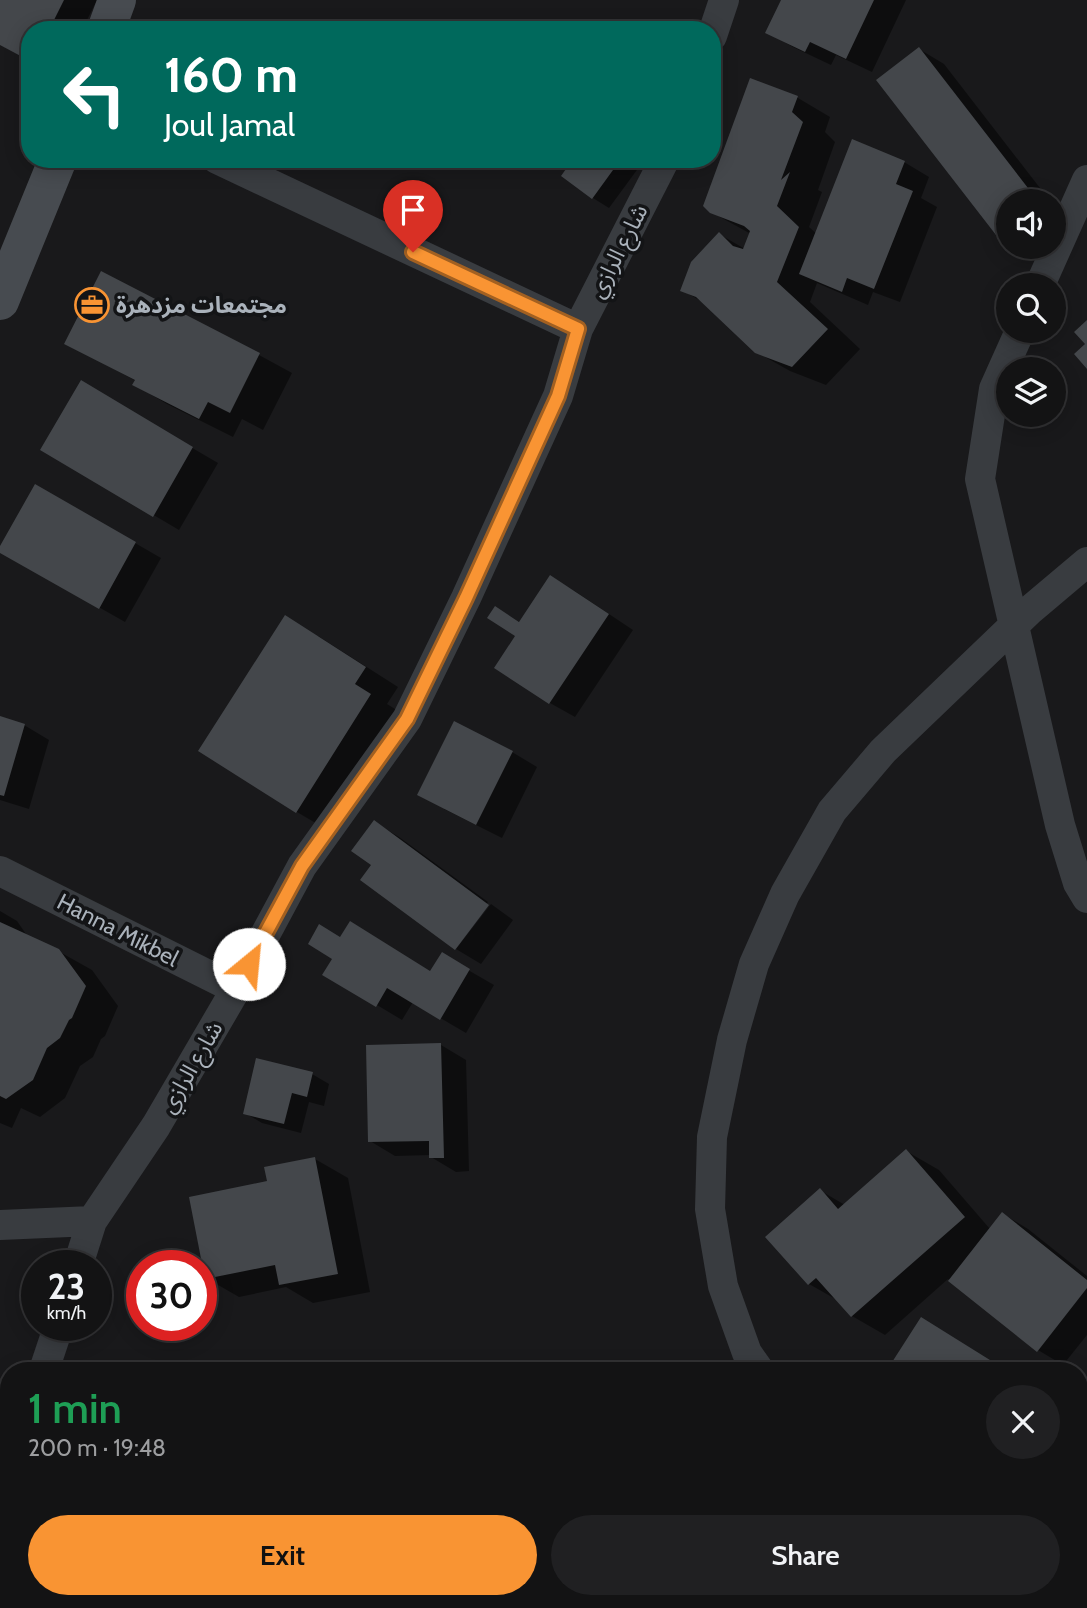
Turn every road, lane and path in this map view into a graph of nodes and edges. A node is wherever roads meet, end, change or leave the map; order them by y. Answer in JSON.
{"nodes":[{"id":1,"x":117,"y":0,"type":"edge"},
{"id":2,"x":724,"y":0,"type":"edge"},
{"id":3,"x":109,"y":21,"type":"edge"},
{"id":4,"x":717,"y":21,"type":"edge"},
{"id":5,"x":54,"y":168,"type":"edge"},
{"id":6,"x":236,"y":168,"type":"edge"},
{"id":7,"x":660,"y":168,"type":"edge"},
{"id":8,"x":1087,"y":180,"type":"edge"},
{"id":9,"x":1045,"y":273,"type":"edge"},
{"id":10,"x":0,"y":301,"type":"edge"},
{"id":11,"x":578,"y":329,"type":"junction"},
{"id":12,"x":1015,"y":343,"type":"edge"},
{"id":13,"x":1087,"y":562,"type":"edge"},
{"id":14,"x":1014,"y":626,"type":"junction"},
{"id":15,"x":0,"y":871,"type":"edge"},
{"id":16,"x":1087,"y":898,"type":"edge"},
{"id":17,"x":236,"y":989,"type":"junction"},
{"id":18,"x":92,"y":1221,"type":"junction"},
{"id":19,"x":0,"y":1225,"type":"edge"},
{"id":20,"x":83,"y":1250,"type":"edge"},
{"id":21,"x":54,"y":1341,"type":"edge"},
{"id":22,"x":47,"y":1362,"type":"edge"},
{"id":23,"x":754,"y":1362,"type":"edge"}],
"edges":[{"from":1,"to":3,"type":"main road"},
{"from":2,"to":4,"type":"street"},
{"from":5,"to":10,"type":"main road"},
{"from":6,"to":11,"type":"street"},
{"from":7,"to":11,"type":"street","name":"شارع الرازي"},
{"from":8,"to":9,"type":"street"},
{"from":11,"to":17,"type":"street","name":"شارع الرازي"},
{"from":12,"to":14,"type":"street"},
{"from":13,"to":14,"type":"street"},
{"from":14,"to":16,"type":"street"},
{"from":14,"to":23,"type":"street"},
{"from":15,"to":17,"type":"street","name":"Hanna Mikbel"},
{"from":17,"to":18,"type":"street","name":"شارع الرازي"},
{"from":18,"to":19,"type":"street"},
{"from":18,"to":20,"type":"street","name":"شارع الرازي"},
{"from":21,"to":22,"type":"street"}]}
